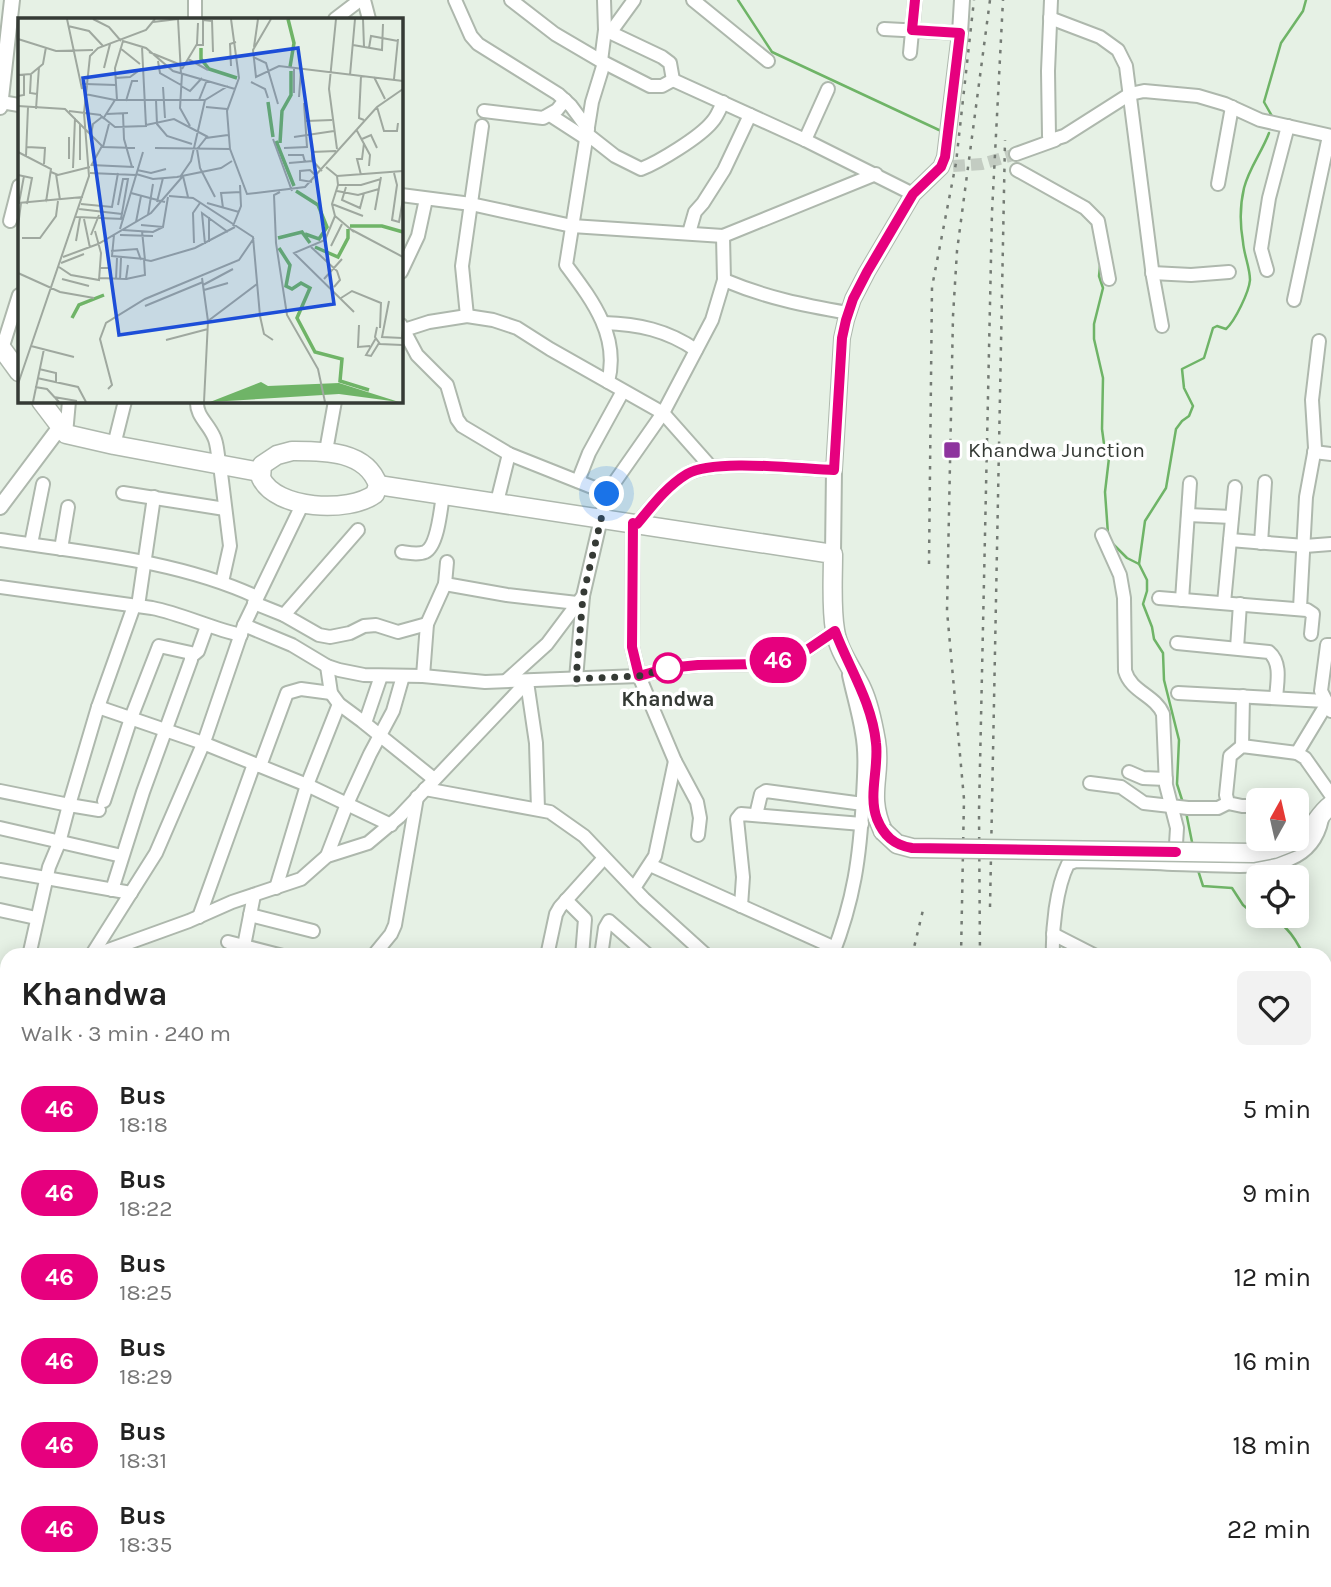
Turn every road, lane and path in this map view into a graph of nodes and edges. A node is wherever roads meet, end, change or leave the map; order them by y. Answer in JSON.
{"nodes":[{"id":1,"x":12,"y":0,"type":"edge"},
{"id":2,"x":195,"y":0,"type":"edge"},
{"id":3,"x":362,"y":0,"type":"edge"},
{"id":4,"x":455,"y":0,"type":"edge"},
{"id":5,"x":511,"y":0,"type":"edge"},
{"id":6,"x":634,"y":0,"type":"edge"},
{"id":7,"x":694,"y":0,"type":"edge"},
{"id":8,"x":915,"y":0,"type":"edge"},
{"id":9,"x":962,"y":0,"type":"edge"},
{"id":10,"x":1051,"y":0,"type":"edge"},
{"id":11,"x":602,"y":1,"type":"edge"},
{"id":12,"x":195,"y":18,"type":"edge"},
{"id":13,"x":336,"y":18,"type":"edge"},
{"id":14,"x":369,"y":18,"type":"edge"},
{"id":15,"x":1050,"y":18,"type":"junction"},
{"id":16,"x":884,"y":29,"type":"dead end"},
{"id":17,"x":912,"y":30,"type":"junction"},
{"id":18,"x":608,"y":31,"type":"junction"},
{"id":19,"x":960,"y":33,"type":"junction"},
{"id":20,"x":13,"y":40,"type":"edge"},
{"id":21,"x":910,"y":53,"type":"dead end"},
{"id":22,"x":768,"y":61,"type":"dead end"},
{"id":23,"x":602,"y":62,"type":"junction"},
{"id":24,"x":673,"y":80,"type":"junction"},
{"id":25,"x":828,"y":89,"type":"dead end"},
{"id":26,"x":1130,"y":94,"type":"junction"},
{"id":27,"x":565,"y":100,"type":"junction"},
{"id":28,"x":723,"y":103,"type":"junction"},
{"id":29,"x":1,"y":105,"type":"edge"},
{"id":30,"x":1232,"y":107,"type":"junction"},
{"id":31,"x":484,"y":111,"type":"dead end"},
{"id":32,"x":750,"y":115,"type":"junction"},
{"id":33,"x":550,"y":116,"type":"junction"},
{"id":34,"x":482,"y":126,"type":"dead end"},
{"id":35,"x":1287,"y":126,"type":"junction"},
{"id":36,"x":587,"y":134,"type":"junction"},
{"id":37,"x":1330,"y":136,"type":"edge"},
{"id":38,"x":805,"y":140,"type":"junction"},
{"id":39,"x":1055,"y":140,"type":"junction"},
{"id":40,"x":1016,"y":154,"type":"tunnel mouth"},
{"id":41,"x":1017,"y":170,"type":"dead end"},
{"id":42,"x":876,"y":174,"type":"junction"},
{"id":43,"x":1219,"y":184,"type":"dead end"},
{"id":44,"x":18,"y":190,"type":"edge"},
{"id":45,"x":913,"y":194,"type":"junction"},
{"id":46,"x":402,"y":195,"type":"edge"},
{"id":47,"x":426,"y":199,"type":"junction"},
{"id":48,"x":471,"y":204,"type":"junction"},
{"id":49,"x":10,"y":221,"type":"edge"},
{"id":50,"x":572,"y":226,"type":"junction"},
{"id":51,"x":689,"y":233,"type":"junction"},
{"id":52,"x":723,"y":236,"type":"junction"},
{"id":53,"x":402,"y":270,"type":"edge"},
{"id":54,"x":1267,"y":270,"type":"dead end"},
{"id":55,"x":1229,"y":272,"type":"dead end"},
{"id":56,"x":1153,"y":273,"type":"junction"},
{"id":57,"x":1109,"y":279,"type":"dead end"},
{"id":58,"x":724,"y":280,"type":"junction"},
{"id":59,"x":18,"y":298,"type":"edge"},
{"id":60,"x":1294,"y":300,"type":"dead end"},
{"id":61,"x":849,"y":313,"type":"junction"},
{"id":62,"x":467,"y":316,"type":"junction"},
{"id":63,"x":604,"y":323,"type":"junction"},
{"id":64,"x":1162,"y":326,"type":"dead end"},
{"id":65,"x":402,"y":329,"type":"edge"},
{"id":66,"x":402,"y":331,"type":"edge"},
{"id":67,"x":1319,"y":341,"type":"dead end"},
{"id":68,"x":1,"y":348,"type":"edge"},
{"id":69,"x":696,"y":350,"type":"junction"},
{"id":70,"x":18,"y":371,"type":"edge"},
{"id":71,"x":608,"y":382,"type":"junction"},
{"id":72,"x":623,"y":391,"type":"junction"},
{"id":73,"x":42,"y":402,"type":"edge"},
{"id":74,"x":69,"y":402,"type":"edge"},
{"id":75,"x":125,"y":402,"type":"edge"},
{"id":76,"x":197,"y":402,"type":"edge"},
{"id":77,"x":335,"y":402,"type":"edge"},
{"id":78,"x":663,"y":413,"type":"junction"},
{"id":79,"x":63,"y":431,"type":"junction"},
{"id":80,"x":114,"y":445,"type":"junction"},
{"id":81,"x":326,"y":451,"type":"junction"},
{"id":82,"x":1314,"y":452,"type":"junction"},
{"id":83,"x":1331,"y":453,"type":"edge"},
{"id":84,"x":509,"y":454,"type":"junction"},
{"id":85,"x":220,"y":465,"type":"junction"},
{"id":86,"x":710,"y":466,"type":"junction"},
{"id":87,"x":834,"y":470,"type":"junction"},
{"id":88,"x":260,"y":471,"type":"junction"},
{"id":89,"x":578,"y":481,"type":"junction"},
{"id":90,"x":1265,"y":482,"type":"dead end"},
{"id":91,"x":1190,"y":483,"type":"dead end"},
{"id":92,"x":43,"y":484,"type":"dead end"},
{"id":93,"x":378,"y":485,"type":"junction"},
{"id":94,"x":1235,"y":487,"type":"dead end"},
{"id":95,"x":123,"y":493,"type":"dead end"},
{"id":96,"x":443,"y":494,"type":"junction"},
{"id":97,"x":607,"y":494,"type":"junction"},
{"id":98,"x":154,"y":497,"type":"junction"},
{"id":99,"x":498,"y":502,"type":"junction"},
{"id":100,"x":303,"y":503,"type":"junction"},
{"id":101,"x":0,"y":507,"type":"edge"},
{"id":102,"x":68,"y":507,"type":"dead end"},
{"id":103,"x":225,"y":509,"type":"junction"},
{"id":104,"x":1188,"y":515,"type":"junction"},
{"id":105,"x":1232,"y":517,"type":"junction"},
{"id":106,"x":600,"y":519,"type":"junction"},
{"id":107,"x":635,"y":524,"type":"junction"},
{"id":108,"x":358,"y":530,"type":"dead end"},
{"id":109,"x":1102,"y":535,"type":"dead end"},
{"id":110,"x":0,"y":540,"type":"edge"},
{"id":111,"x":1230,"y":540,"type":"junction"},
{"id":112,"x":1261,"y":543,"type":"junction"},
{"id":113,"x":31,"y":544,"type":"junction"},
{"id":114,"x":1331,"y":544,"type":"edge"},
{"id":115,"x":1305,"y":546,"type":"junction"},
{"id":116,"x":61,"y":549,"type":"junction"},
{"id":117,"x":402,"y":552,"type":"dead end"},
{"id":118,"x":833,"y":554,"type":"junction"},
{"id":119,"x":447,"y":562,"type":"dead end"},
{"id":120,"x":145,"y":563,"type":"junction"},
{"id":121,"x":222,"y":582,"type":"junction"},
{"id":122,"x":445,"y":584,"type":"junction"},
{"id":123,"x":0,"y":587,"type":"edge"},
{"id":124,"x":1158,"y":598,"type":"dead end"},
{"id":125,"x":580,"y":599,"type":"junction"},
{"id":126,"x":255,"y":600,"type":"junction"},
{"id":127,"x":1182,"y":600,"type":"junction"},
{"id":128,"x":1224,"y":603,"type":"junction"},
{"id":129,"x":1240,"y":604,"type":"junction"},
{"id":130,"x":136,"y":606,"type":"junction"},
{"id":131,"x":1300,"y":608,"type":"junction"},
{"id":132,"x":284,"y":615,"type":"junction"},
{"id":133,"x":427,"y":624,"type":"junction"},
{"id":134,"x":207,"y":626,"type":"junction"},
{"id":135,"x":242,"y":630,"type":"junction"},
{"id":136,"x":835,"y":631,"type":"junction"},
{"id":137,"x":1311,"y":634,"type":"dead end"},
{"id":138,"x":1177,"y":643,"type":"dead end"},
{"id":139,"x":1331,"y":645,"type":"edge"},
{"id":140,"x":1237,"y":648,"type":"junction"},
{"id":141,"x":192,"y":656,"type":"junction"},
{"id":142,"x":845,"y":656,"type":"junction"},
{"id":143,"x":327,"y":666,"type":"junction"},
{"id":144,"x":381,"y":676,"type":"junction"},
{"id":145,"x":403,"y":676,"type":"junction"},
{"id":146,"x":423,"y":676,"type":"junction"},
{"id":147,"x":639,"y":676,"type":"junction"},
{"id":148,"x":576,"y":679,"type":"junction"},
{"id":149,"x":506,"y":681,"type":"junction"},
{"id":150,"x":527,"y":682,"type":"junction"},
{"id":151,"x":331,"y":693,"type":"junction"},
{"id":152,"x":1178,"y":693,"type":"dead end"},
{"id":153,"x":1244,"y":696,"type":"junction"},
{"id":154,"x":1276,"y":698,"type":"junction"},
{"id":155,"x":1327,"y":701,"type":"edge"},
{"id":156,"x":339,"y":704,"type":"junction"},
{"id":157,"x":98,"y":707,"type":"junction"},
{"id":158,"x":131,"y":718,"type":"junction"},
{"id":159,"x":365,"y":723,"type":"junction"},
{"id":160,"x":167,"y":731,"type":"junction"},
{"id":161,"x":381,"y":737,"type":"junction"},
{"id":162,"x":203,"y":743,"type":"junction"},
{"id":163,"x":1242,"y":747,"type":"junction"},
{"id":164,"x":1297,"y":753,"type":"junction"},
{"id":165,"x":675,"y":761,"type":"junction"},
{"id":166,"x":257,"y":765,"type":"junction"},
{"id":167,"x":1129,"y":772,"type":"dead end"},
{"id":168,"x":1166,"y":779,"type":"junction"},
{"id":169,"x":1090,"y":783,"type":"dead end"},
{"id":170,"x":307,"y":785,"type":"junction"},
{"id":171,"x":425,"y":788,"type":"junction"},
{"id":172,"x":0,"y":791,"type":"edge"},
{"id":173,"x":1228,"y":803,"type":"junction"},
{"id":174,"x":1329,"y":803,"type":"edge"},
{"id":175,"x":347,"y":804,"type":"junction"},
{"id":176,"x":863,"y":804,"type":"junction"},
{"id":177,"x":69,"y":806,"type":"junction"},
{"id":178,"x":1171,"y":806,"type":"junction"},
{"id":179,"x":1246,"y":806,"type":"edge"},
{"id":180,"x":538,"y":809,"type":"junction"},
{"id":181,"x":756,"y":815,"type":"junction"},
{"id":182,"x":862,"y":824,"type":"junction"},
{"id":183,"x":1309,"y":824,"type":"edge"},
{"id":184,"x":391,"y":825,"type":"junction"},
{"id":185,"x":0,"y":828,"type":"edge"},
{"id":186,"x":698,"y":835,"type":"dead end"},
{"id":187,"x":59,"y":844,"type":"junction"},
{"id":188,"x":1263,"y":851,"type":"edge"},
{"id":189,"x":122,"y":856,"type":"junction"},
{"id":190,"x":327,"y":856,"type":"junction"},
{"id":191,"x":604,"y":858,"type":"junction"},
{"id":192,"x":1175,"y":864,"type":"junction"},
{"id":193,"x":650,"y":865,"type":"junction"},
{"id":194,"x":0,"y":870,"type":"edge"},
{"id":195,"x":46,"y":879,"type":"junction"},
{"id":196,"x":276,"y":888,"type":"junction"},
{"id":197,"x":634,"y":888,"type":"junction"},
{"id":198,"x":112,"y":890,"type":"junction"},
{"id":199,"x":131,"y":893,"type":"junction"},
{"id":200,"x":254,"y":895,"type":"junction"},
{"id":201,"x":566,"y":900,"type":"junction"},
{"id":202,"x":741,"y":906,"type":"junction"},
{"id":203,"x":0,"y":910,"type":"edge"},
{"id":204,"x":250,"y":915,"type":"junction"},
{"id":205,"x":199,"y":917,"type":"junction"},
{"id":206,"x":36,"y":918,"type":"junction"},
{"id":207,"x":313,"y":931,"type":"dead end"},
{"id":208,"x":1053,"y":934,"type":"junction"},
{"id":209,"x":228,"y":942,"type":"dead end"},
{"id":210,"x":244,"y":946,"type":"junction"},
{"id":211,"x":30,"y":948,"type":"edge"},
{"id":212,"x":100,"y":948,"type":"edge"},
{"id":213,"x":115,"y":948,"type":"edge"},
{"id":214,"x":252,"y":948,"type":"edge"},
{"id":215,"x":380,"y":948,"type":"edge"},
{"id":216,"x":549,"y":948,"type":"edge"},
{"id":217,"x":583,"y":948,"type":"edge"},
{"id":218,"x":602,"y":948,"type":"edge"},
{"id":219,"x":640,"y":948,"type":"edge"},
{"id":220,"x":698,"y":948,"type":"edge"},
{"id":221,"x":825,"y":948,"type":"edge"},
{"id":222,"x":834,"y":948,"type":"edge"},
{"id":223,"x":1053,"y":948,"type":"edge"},
{"id":224,"x":1080,"y":948,"type":"edge"}],
"edges":[{"from":1,"to":20,"type":"main road"},
{"from":2,"to":12,"type":"street"},
{"from":3,"to":13,"type":"street"},
{"from":3,"to":14,"type":"street"},
{"from":4,"to":27,"type":"street"},
{"from":5,"to":23,"type":"street"},
{"from":6,"to":18,"type":"street"},
{"from":7,"to":22,"type":"street"},
{"from":8,"to":17,"type":"street"},
{"from":9,"to":19,"type":"main road"},
{"from":10,"to":15,"type":"street"},
{"from":11,"to":18,"type":"street"},
{"from":15,"to":26,"type":"street"},
{"from":15,"to":39,"type":"street"},
{"from":16,"to":17,"type":"street"},
{"from":17,"to":19,"type":"street"},
{"from":17,"to":21,"type":"street"},
{"from":18,"to":23,"type":"street"},
{"from":18,"to":24,"type":"street"},
{"from":19,"to":45,"type":"main road"},
{"from":20,"to":29,"type":"main road"},
{"from":23,"to":24,"type":"street"},
{"from":23,"to":36,"type":"street"},
{"from":24,"to":28,"type":"street"},
{"from":25,"to":38,"type":"street"},
{"from":26,"to":30,"type":"street"},
{"from":26,"to":39,"type":"street"},
{"from":26,"to":56,"type":"street"},
{"from":27,"to":33,"type":"street"},
{"from":27,"to":36,"type":"street"},
{"from":28,"to":32,"type":"street"},
{"from":28,"to":36,"type":"street"},
{"from":30,"to":35,"type":"street"},
{"from":30,"to":43,"type":"street"},
{"from":31,"to":33,"type":"street"},
{"from":32,"to":38,"type":"street"},
{"from":32,"to":51,"type":"street"},
{"from":33,"to":36,"type":"street"},
{"from":34,"to":48,"type":"street"},
{"from":35,"to":37,"type":"street"},
{"from":35,"to":54,"type":"street"},
{"from":36,"to":50,"type":"street"},
{"from":37,"to":60,"type":"street"},
{"from":38,"to":42,"type":"street"},
{"from":39,"to":40,"type":"street"},
{"from":41,"to":57,"type":"street"},
{"from":42,"to":45,"type":"street"},
{"from":42,"to":52,"type":"street"},
{"from":44,"to":49,"type":"street"},
{"from":45,"to":61,"type":"main road"},
{"from":46,"to":47,"type":"street"},
{"from":47,"to":48,"type":"street"},
{"from":47,"to":53,"type":"street"},
{"from":48,"to":50,"type":"street"},
{"from":48,"to":62,"type":"street"},
{"from":50,"to":51,"type":"street"},
{"from":50,"to":63,"type":"street"},
{"from":51,"to":52,"type":"street"},
{"from":52,"to":58,"type":"street"},
{"from":55,"to":56,"type":"street"},
{"from":56,"to":64,"type":"street"},
{"from":58,"to":61,"type":"street"},
{"from":58,"to":69,"type":"street"},
{"from":59,"to":68,"type":"street"},
{"from":61,"to":87,"type":"main road"},
{"from":62,"to":65,"type":"street"},
{"from":62,"to":71,"type":"street"},
{"from":63,"to":69,"type":"street"},
{"from":63,"to":71,"type":"street"},
{"from":66,"to":84,"type":"street"},
{"from":67,"to":82,"type":"street"},
{"from":68,"to":70,"type":"highway"},
{"from":69,"to":78,"type":"street"},
{"from":71,"to":72,"type":"street"},
{"from":72,"to":78,"type":"street"},
{"from":72,"to":89,"type":"street"},
{"from":73,"to":79,"type":"highway"},
{"from":74,"to":79,"type":"street"},
{"from":75,"to":80,"type":"street"},
{"from":76,"to":85,"type":"street"},
{"from":77,"to":81,"type":"street"},
{"from":78,"to":86,"type":"street"},
{"from":78,"to":97,"type":"street"},
{"from":79,"to":80,"type":"highway"},
{"from":79,"to":101,"type":"main road"},
{"from":80,"to":85,"type":"highway"},
{"from":81,"to":88,"type":"highway"},
{"from":81,"to":93,"type":"highway"},
{"from":82,"to":83,"type":"street"},
{"from":82,"to":115,"type":"street"},
{"from":84,"to":89,"type":"street"},
{"from":84,"to":99,"type":"street"},
{"from":85,"to":88,"type":"highway"},
{"from":85,"to":103,"type":"street"},
{"from":86,"to":87,"type":"street"},
{"from":86,"to":107,"type":"street"},
{"from":87,"to":118,"type":"main road"},
{"from":88,"to":100,"type":"highway"},
{"from":89,"to":97,"type":"street"},
{"from":90,"to":112,"type":"street"},
{"from":91,"to":104,"type":"street"},
{"from":92,"to":113,"type":"street"},
{"from":93,"to":96,"type":"highway"},
{"from":93,"to":100,"type":"highway"},
{"from":94,"to":105,"type":"street"},
{"from":95,"to":98,"type":"street"},
{"from":96,"to":99,"type":"highway"},
{"from":96,"to":117,"type":"street"},
{"from":97,"to":106,"type":"street"},
{"from":98,"to":103,"type":"street"},
{"from":98,"to":120,"type":"street"},
{"from":99,"to":106,"type":"highway"},
{"from":100,"to":126,"type":"street"},
{"from":102,"to":116,"type":"street"},
{"from":103,"to":121,"type":"street"},
{"from":104,"to":105,"type":"street"},
{"from":104,"to":127,"type":"street"},
{"from":105,"to":111,"type":"street"},
{"from":106,"to":107,"type":"highway"},
{"from":106,"to":125,"type":"street"},
{"from":107,"to":118,"type":"highway"},
{"from":107,"to":147,"type":"street"},
{"from":108,"to":132,"type":"street"},
{"from":109,"to":168,"type":"street"},
{"from":110,"to":113,"type":"street"},
{"from":111,"to":112,"type":"street"},
{"from":111,"to":128,"type":"street"},
{"from":112,"to":115,"type":"street"},
{"from":113,"to":116,"type":"street"},
{"from":114,"to":115,"type":"street"},
{"from":115,"to":131,"type":"street"},
{"from":116,"to":120,"type":"street"},
{"from":118,"to":136,"type":"highway"},
{"from":119,"to":122,"type":"street"},
{"from":120,"to":121,"type":"street"},
{"from":120,"to":130,"type":"street"},
{"from":121,"to":126,"type":"street"},
{"from":122,"to":125,"type":"street"},
{"from":122,"to":133,"type":"street"},
{"from":123,"to":130,"type":"street"},
{"from":124,"to":127,"type":"street"},
{"from":125,"to":148,"type":"street"},
{"from":125,"to":149,"type":"street"},
{"from":126,"to":132,"type":"street"},
{"from":126,"to":135,"type":"street"},
{"from":127,"to":128,"type":"street"},
{"from":128,"to":129,"type":"street"},
{"from":129,"to":131,"type":"street"},
{"from":129,"to":140,"type":"street"},
{"from":130,"to":134,"type":"street"},
{"from":130,"to":157,"type":"street"},
{"from":131,"to":137,"type":"street"},
{"from":132,"to":133,"type":"street"},
{"from":133,"to":146,"type":"street"},
{"from":134,"to":135,"type":"street"},
{"from":134,"to":141,"type":"street"},
{"from":135,"to":143,"type":"street"},
{"from":135,"to":162,"type":"street"},
{"from":136,"to":142,"type":"highway"},
{"from":136,"to":147,"type":"street"},
{"from":138,"to":140,"type":"street"},
{"from":139,"to":155,"type":"street"},
{"from":140,"to":154,"type":"street"},
{"from":141,"to":158,"type":"street"},
{"from":141,"to":160,"type":"street"},
{"from":142,"to":176,"type":"street"},
{"from":142,"to":188,"type":"highway","bridge":true},
{"from":143,"to":144,"type":"street"},
{"from":143,"to":151,"type":"street"},
{"from":144,"to":145,"type":"street"},
{"from":144,"to":159,"type":"street"},
{"from":145,"to":146,"type":"street"},
{"from":145,"to":161,"type":"street"},
{"from":146,"to":149,"type":"street"},
{"from":147,"to":148,"type":"street"},
{"from":147,"to":165,"type":"street"},
{"from":148,"to":150,"type":"street"},
{"from":149,"to":150,"type":"street"},
{"from":150,"to":171,"type":"street"},
{"from":150,"to":180,"type":"street"},
{"from":151,"to":156,"type":"street"},
{"from":151,"to":166,"type":"street"},
{"from":152,"to":153,"type":"street"},
{"from":153,"to":154,"type":"street"},
{"from":153,"to":163,"type":"street"},
{"from":154,"to":155,"type":"street"},
{"from":155,"to":164,"type":"street"},
{"from":156,"to":159,"type":"street"},
{"from":156,"to":170,"type":"street"},
{"from":157,"to":158,"type":"street"},
{"from":157,"to":177,"type":"street"},
{"from":158,"to":160,"type":"street"},
{"from":158,"to":177,"type":"street"},
{"from":159,"to":161,"type":"street"},
{"from":160,"to":162,"type":"street"},
{"from":160,"to":189,"type":"street"},
{"from":161,"to":171,"type":"street"},
{"from":161,"to":175,"type":"street"},
{"from":162,"to":166,"type":"street"},
{"from":162,"to":199,"type":"street"},
{"from":163,"to":164,"type":"street"},
{"from":163,"to":173,"type":"street"},
{"from":164,"to":174,"type":"street"},
{"from":165,"to":186,"type":"street"},
{"from":165,"to":193,"type":"street"},
{"from":166,"to":170,"type":"street"},
{"from":166,"to":205,"type":"street"},
{"from":167,"to":168,"type":"street"},
{"from":168,"to":178,"type":"street"},
{"from":169,"to":178,"type":"street"},
{"from":170,"to":175,"type":"street"},
{"from":170,"to":196,"type":"street"},
{"from":171,"to":180,"type":"street"},
{"from":171,"to":184,"type":"street"},
{"from":171,"to":215,"type":"street"},
{"from":172,"to":177,"type":"street"},
{"from":173,"to":178,"type":"street"},
{"from":173,"to":179,"type":"street"},
{"from":174,"to":183,"type":"highway"},
{"from":174,"to":192,"type":"street"},
{"from":175,"to":184,"type":"street"},
{"from":175,"to":190,"type":"street"},
{"from":176,"to":181,"type":"street"},
{"from":176,"to":182,"type":"street"},
{"from":177,"to":187,"type":"street"},
{"from":178,"to":192,"type":"street"},
{"from":180,"to":191,"type":"street"},
{"from":181,"to":182,"type":"street"},
{"from":181,"to":202,"type":"street"},
{"from":182,"to":222,"type":"street"},
{"from":184,"to":190,"type":"street"},
{"from":185,"to":187,"type":"street"},
{"from":187,"to":189,"type":"street"},
{"from":187,"to":195,"type":"street"},
{"from":189,"to":198,"type":"street"},
{"from":190,"to":196,"type":"street"},
{"from":191,"to":197,"type":"street"},
{"from":191,"to":201,"type":"street"},
{"from":192,"to":208,"type":"street"},
{"from":193,"to":197,"type":"street"},
{"from":193,"to":202,"type":"street"},
{"from":194,"to":195,"type":"street"},
{"from":195,"to":198,"type":"street"},
{"from":195,"to":206,"type":"street"},
{"from":196,"to":200,"type":"street"},
{"from":197,"to":220,"type":"street"},
{"from":198,"to":199,"type":"street"},
{"from":199,"to":212,"type":"street"},
{"from":200,"to":204,"type":"street"},
{"from":200,"to":205,"type":"street"},
{"from":201,"to":216,"type":"street"},
{"from":201,"to":217,"type":"street"},
{"from":202,"to":221,"type":"street"},
{"from":203,"to":206,"type":"street"},
{"from":204,"to":207,"type":"street"},
{"from":204,"to":210,"type":"street"},
{"from":205,"to":213,"type":"street"},
{"from":206,"to":211,"type":"street"},
{"from":208,"to":223,"type":"street"},
{"from":208,"to":224,"type":"street"},
{"from":209,"to":210,"type":"street"},
{"from":210,"to":214,"type":"street"},
{"from":218,"to":219,"type":"street"}]}
